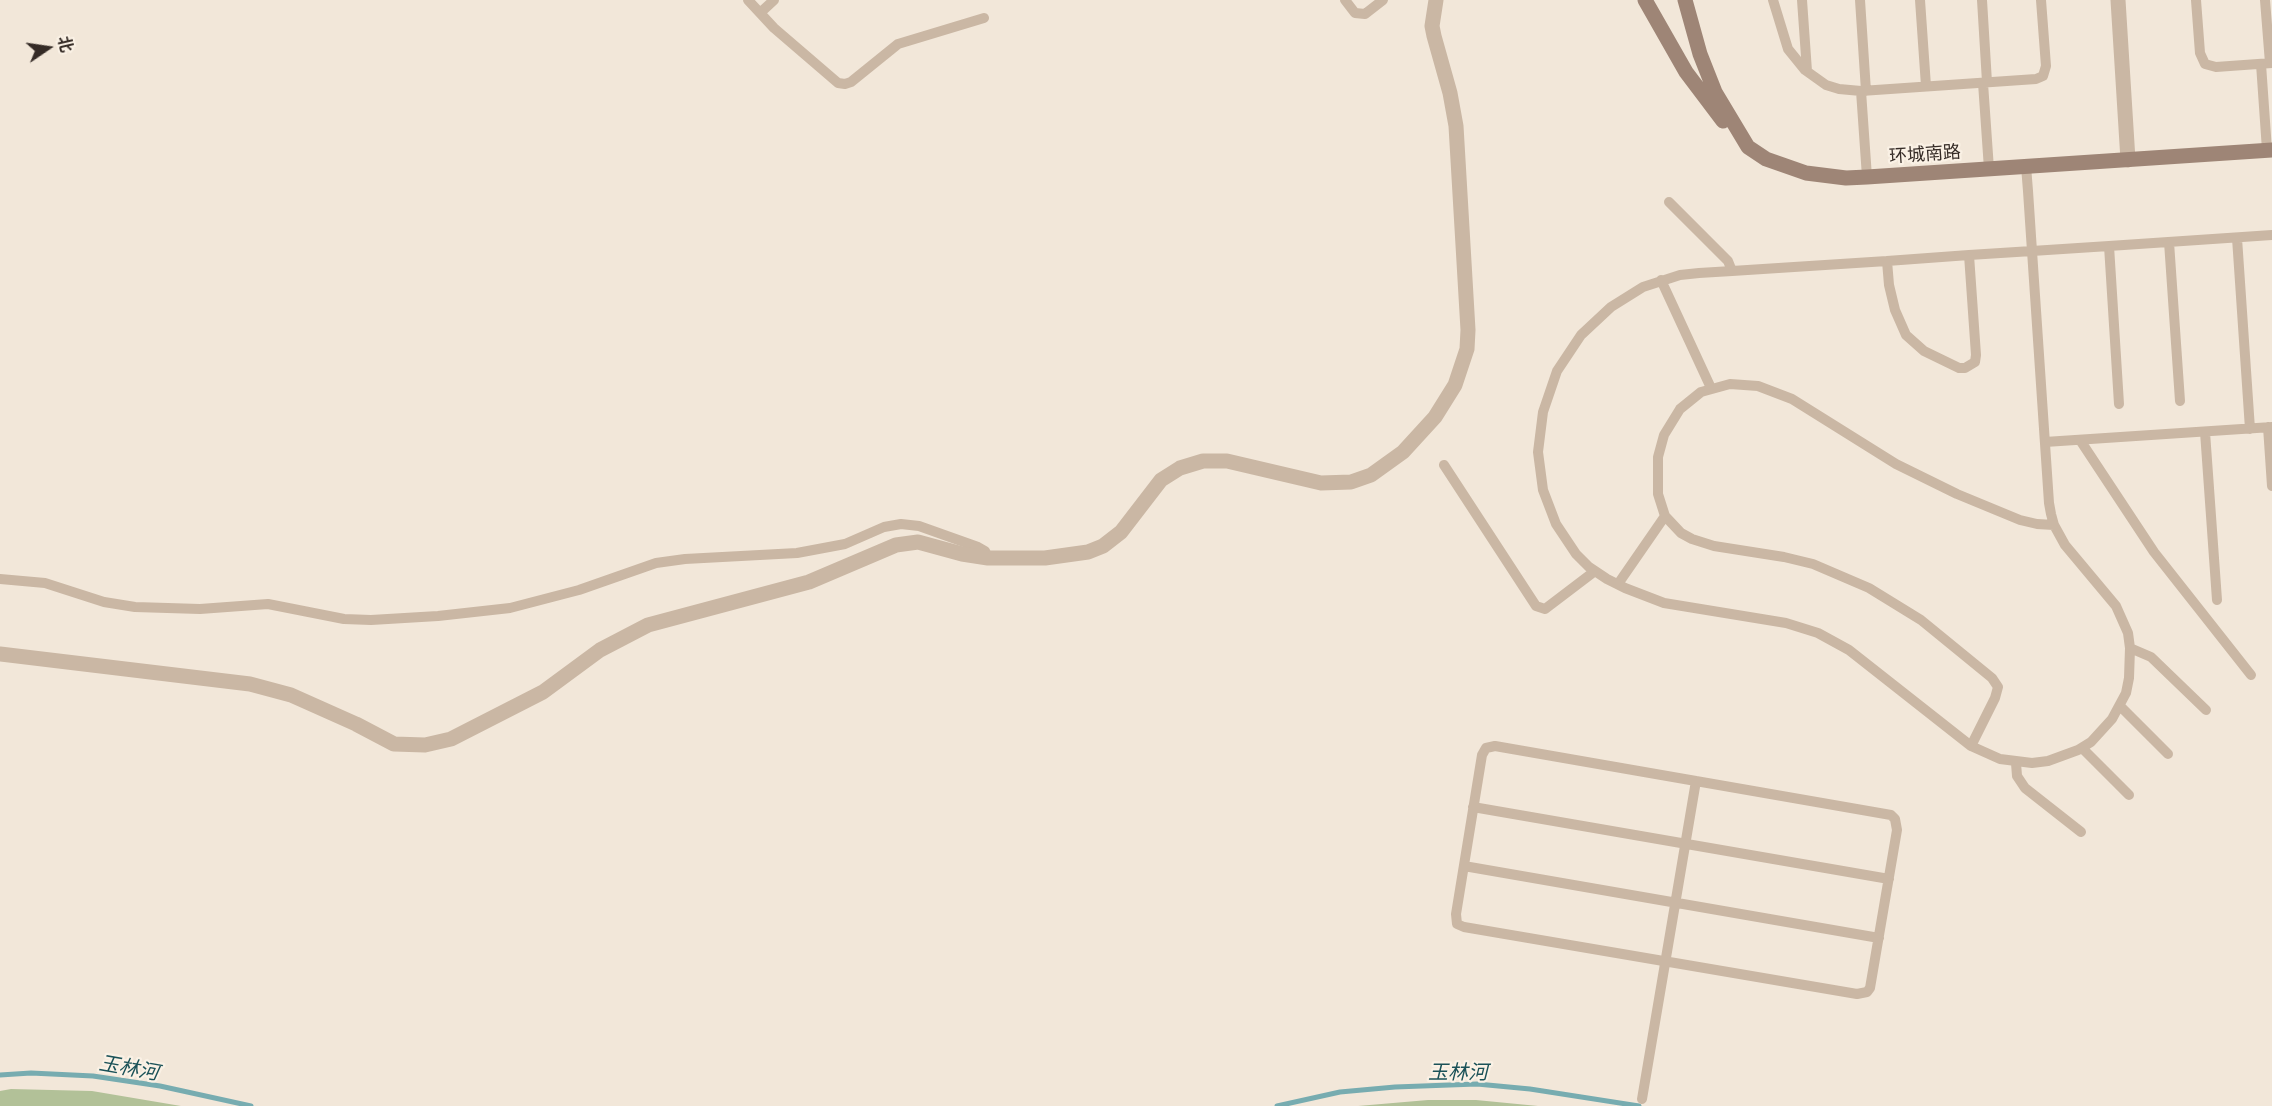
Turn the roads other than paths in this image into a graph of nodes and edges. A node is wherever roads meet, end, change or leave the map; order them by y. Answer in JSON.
{"nodes":[{"id":1,"x":748,"y":0,"type":"edge"},
{"id":2,"x":774,"y":0,"type":"edge"},
{"id":3,"x":1345,"y":0,"type":"edge"},
{"id":4,"x":1383,"y":0,"type":"edge"},
{"id":5,"x":1436,"y":0,"type":"edge"},
{"id":6,"x":1645,"y":0,"type":"edge"},
{"id":7,"x":1685,"y":0,"type":"edge"},
{"id":8,"x":1773,"y":0,"type":"edge"},
{"id":9,"x":1802,"y":0,"type":"edge"},
{"id":10,"x":1860,"y":0,"type":"edge"},
{"id":11,"x":1920,"y":0,"type":"edge"},
{"id":12,"x":1982,"y":0,"type":"edge"},
{"id":13,"x":2041,"y":0,"type":"edge"},
{"id":14,"x":2118,"y":0,"type":"edge"},
{"id":15,"x":2196,"y":0,"type":"edge"},
{"id":16,"x":2265,"y":0,"type":"edge"},
{"id":17,"x":760,"y":13,"type":"junction"},
{"id":18,"x":984,"y":18,"type":"dead end"},
{"id":19,"x":1694,"y":34,"type":"junction"},
{"id":20,"x":1670,"y":44,"type":"junction"},
{"id":21,"x":2268,"y":63,"type":"edge"},
{"id":22,"x":1807,"y":71,"type":"junction"},
{"id":23,"x":1985,"y":82,"type":"junction"},
{"id":24,"x":1926,"y":86,"type":"junction"},
{"id":25,"x":1863,"y":91,"type":"junction"},
{"id":26,"x":1748,"y":147,"type":"junction"},
{"id":27,"x":2269,"y":150,"type":"edge"},
{"id":28,"x":2128,"y":160,"type":"junction"},
{"id":29,"x":2026,"y":166,"type":"junction"},
{"id":30,"x":1989,"y":169,"type":"junction"},
{"id":31,"x":1867,"y":177,"type":"junction"},
{"id":32,"x":1669,"y":202,"type":"dead end"},
{"id":33,"x":2272,"y":235,"type":"edge"},
{"id":34,"x":2237,"y":237,"type":"junction"},
{"id":35,"x":2169,"y":242,"type":"junction"},
{"id":36,"x":2109,"y":246,"type":"junction"},
{"id":37,"x":2032,"y":251,"type":"junction"},
{"id":38,"x":1969,"y":255,"type":"junction"},
{"id":39,"x":1887,"y":261,"type":"junction"},
{"id":40,"x":1732,"y":271,"type":"junction"},
{"id":41,"x":1661,"y":280,"type":"junction"},
{"id":42,"x":1711,"y":387,"type":"junction"},
{"id":43,"x":2180,"y":401,"type":"dead end"},
{"id":44,"x":2120,"y":404,"type":"dead end"},
{"id":45,"x":2270,"y":427,"type":"edge"},
{"id":46,"x":2250,"y":429,"type":"junction"},
{"id":47,"x":2205,"y":432,"type":"junction"},
{"id":48,"x":2080,"y":440,"type":"junction"},
{"id":49,"x":2045,"y":442,"type":"junction"},
{"id":50,"x":1444,"y":465,"type":"dead end"},
{"id":51,"x":2272,"y":486,"type":"edge"},
{"id":52,"x":1665,"y":516,"type":"junction"},
{"id":53,"x":2054,"y":525,"type":"junction"},
{"id":54,"x":988,"y":558,"type":"junction"},
{"id":55,"x":1595,"y":571,"type":"junction"},
{"id":56,"x":0,"y":579,"type":"edge"},
{"id":57,"x":1618,"y":584,"type":"junction"},
{"id":58,"x":2217,"y":600,"type":"dead end"},
{"id":59,"x":2130,"y":648,"type":"junction"},
{"id":60,"x":0,"y":654,"type":"edge"},
{"id":61,"x":2251,"y":675,"type":"dead end"},
{"id":62,"x":2120,"y":706,"type":"junction"},
{"id":63,"x":2206,"y":710,"type":"dead end"},
{"id":64,"x":1971,"y":746,"type":"junction"},
{"id":65,"x":2082,"y":748,"type":"junction"},
{"id":66,"x":2168,"y":754,"type":"dead end"},
{"id":67,"x":2016,"y":763,"type":"junction"},
{"id":68,"x":1696,"y":781,"type":"junction"},
{"id":69,"x":2129,"y":795,"type":"dead end"},
{"id":70,"x":1473,"y":807,"type":"junction"},
{"id":71,"x":2081,"y":832,"type":"dead end"},
{"id":72,"x":1685,"y":844,"type":"junction"},
{"id":73,"x":1464,"y":866,"type":"junction"},
{"id":74,"x":1889,"y":879,"type":"junction"},
{"id":75,"x":1675,"y":903,"type":"junction"},
{"id":76,"x":1879,"y":938,"type":"junction"},
{"id":77,"x":1666,"y":962,"type":"junction"},
{"id":78,"x":1642,"y":1099,"type":"dead end"}],
"edges":[{"from":1,"to":17,"type":"lane"},
{"from":2,"to":17,"type":"lane"},
{"from":3,"to":4,"type":"lane"},
{"from":5,"to":54,"type":"street"},
{"from":6,"to":20,"type":"main road"},
{"from":7,"to":19,"type":"main road","name":"环城南路"},
{"from":8,"to":22,"type":"lane"},
{"from":9,"to":22,"type":"lane"},
{"from":10,"to":25,"type":"lane"},
{"from":11,"to":24,"type":"lane"},
{"from":12,"to":23,"type":"lane"},
{"from":13,"to":23,"type":"lane"},
{"from":14,"to":28,"type":"street"},
{"from":15,"to":21,"type":"lane"},
{"from":16,"to":21,"type":"lane"},
{"from":17,"to":18,"type":"lane"},
{"from":19,"to":20,"type":"main road"},
{"from":19,"to":26,"type":"main road","name":"环城南路"},
{"from":20,"to":26,"type":"main road"},
{"from":21,"to":27,"type":"lane"},
{"from":22,"to":25,"type":"lane"},
{"from":23,"to":24,"type":"lane"},
{"from":23,"to":30,"type":"lane"},
{"from":24,"to":25,"type":"lane"},
{"from":25,"to":31,"type":"lane"},
{"from":26,"to":31,"type":"main road","name":"环城南路"},
{"from":27,"to":28,"type":"main road","name":"环城南路"},
{"from":28,"to":29,"type":"main road","name":"环城南路"},
{"from":29,"to":30,"type":"main road","name":"环城南路"},
{"from":29,"to":37,"type":"lane"},
{"from":30,"to":31,"type":"main road","name":"环城南路"},
{"from":32,"to":40,"type":"lane"},
{"from":33,"to":34,"type":"lane"},
{"from":34,"to":35,"type":"lane"},
{"from":34,"to":46,"type":"lane"},
{"from":35,"to":36,"type":"lane"},
{"from":35,"to":43,"type":"lane"},
{"from":36,"to":37,"type":"lane"},
{"from":36,"to":44,"type":"lane"},
{"from":37,"to":38,"type":"lane"},
{"from":37,"to":49,"type":"lane"},
{"from":38,"to":39,"type":"lane"},
{"from":38,"to":39,"type":"lane"},
{"from":39,"to":40,"type":"lane"},
{"from":40,"to":41,"type":"lane"},
{"from":41,"to":42,"type":"lane"},
{"from":41,"to":55,"type":"lane"},
{"from":42,"to":52,"type":"lane"},
{"from":42,"to":53,"type":"lane"},
{"from":45,"to":46,"type":"lane"},
{"from":45,"to":51,"type":"lane"},
{"from":46,"to":47,"type":"lane"},
{"from":47,"to":48,"type":"lane"},
{"from":47,"to":58,"type":"lane"},
{"from":48,"to":49,"type":"lane"},
{"from":48,"to":61,"type":"lane"},
{"from":49,"to":53,"type":"lane"},
{"from":50,"to":55,"type":"lane"},
{"from":52,"to":57,"type":"lane"},
{"from":52,"to":64,"type":"lane"},
{"from":53,"to":59,"type":"lane"},
{"from":54,"to":56,"type":"lane"},
{"from":54,"to":60,"type":"street"},
{"from":55,"to":57,"type":"lane"},
{"from":57,"to":64,"type":"lane"},
{"from":59,"to":62,"type":"lane"},
{"from":59,"to":63,"type":"lane"},
{"from":62,"to":65,"type":"lane"},
{"from":62,"to":66,"type":"lane"},
{"from":64,"to":67,"type":"lane"},
{"from":65,"to":67,"type":"lane"},
{"from":65,"to":69,"type":"lane"},
{"from":67,"to":71,"type":"lane"},
{"from":68,"to":70,"type":"lane"},
{"from":68,"to":72,"type":"lane"},
{"from":68,"to":74,"type":"lane"},
{"from":70,"to":72,"type":"lane"},
{"from":70,"to":73,"type":"lane"},
{"from":72,"to":74,"type":"lane"},
{"from":72,"to":75,"type":"lane"},
{"from":73,"to":75,"type":"lane"},
{"from":73,"to":77,"type":"lane"},
{"from":74,"to":76,"type":"lane"},
{"from":75,"to":76,"type":"lane"},
{"from":75,"to":77,"type":"lane"},
{"from":76,"to":77,"type":"lane"},
{"from":77,"to":78,"type":"lane"}]}
